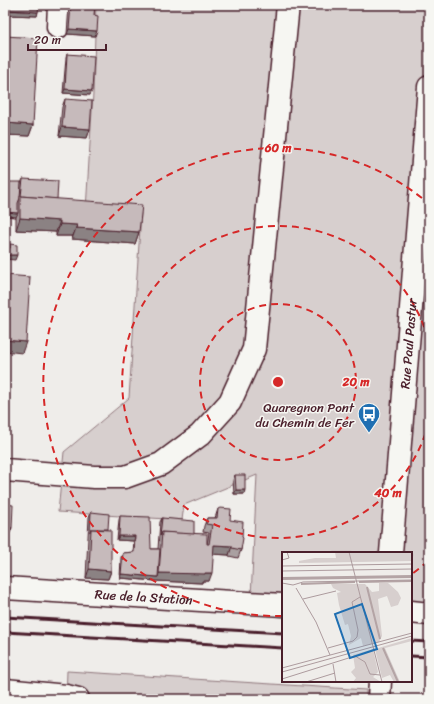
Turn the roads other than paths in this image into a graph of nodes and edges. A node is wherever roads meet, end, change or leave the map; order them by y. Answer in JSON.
{"nodes":[{"id":1,"x":59,"y":5,"type":"edge"},
{"id":2,"x":288,"y":5,"type":"edge"},
{"id":3,"x":58,"y":27,"type":"dead end"},
{"id":4,"x":429,"y":87,"type":"edge"},
{"id":5,"x":5,"y":470,"type":"edge"},
{"id":6,"x":391,"y":552,"type":"edge"},
{"id":7,"x":5,"y":588,"type":"edge"},
{"id":8,"x":282,"y":605,"type":"edge"},
{"id":9,"x":412,"y":612,"type":"edge"},
{"id":10,"x":429,"y":614,"type":"edge"},
{"id":11,"x":380,"y":682,"type":"edge"},
{"id":12,"x":5,"y":690,"type":"edge"},
{"id":13,"x":78,"y":699,"type":"edge"},
{"id":14,"x":379,"y":699,"type":"edge"}],
"edges":[{"from":1,"to":3,"type":"street"},
{"from":2,"to":5,"type":"street"},
{"from":4,"to":6,"type":"street","name":"Rue Paul Pastur"},
{"from":7,"to":8,"type":"street","name":"Rue de la Station"},
{"from":9,"to":10,"type":"street"},
{"from":11,"to":14,"type":"street"},
{"from":12,"to":13,"type":"street"}]}
